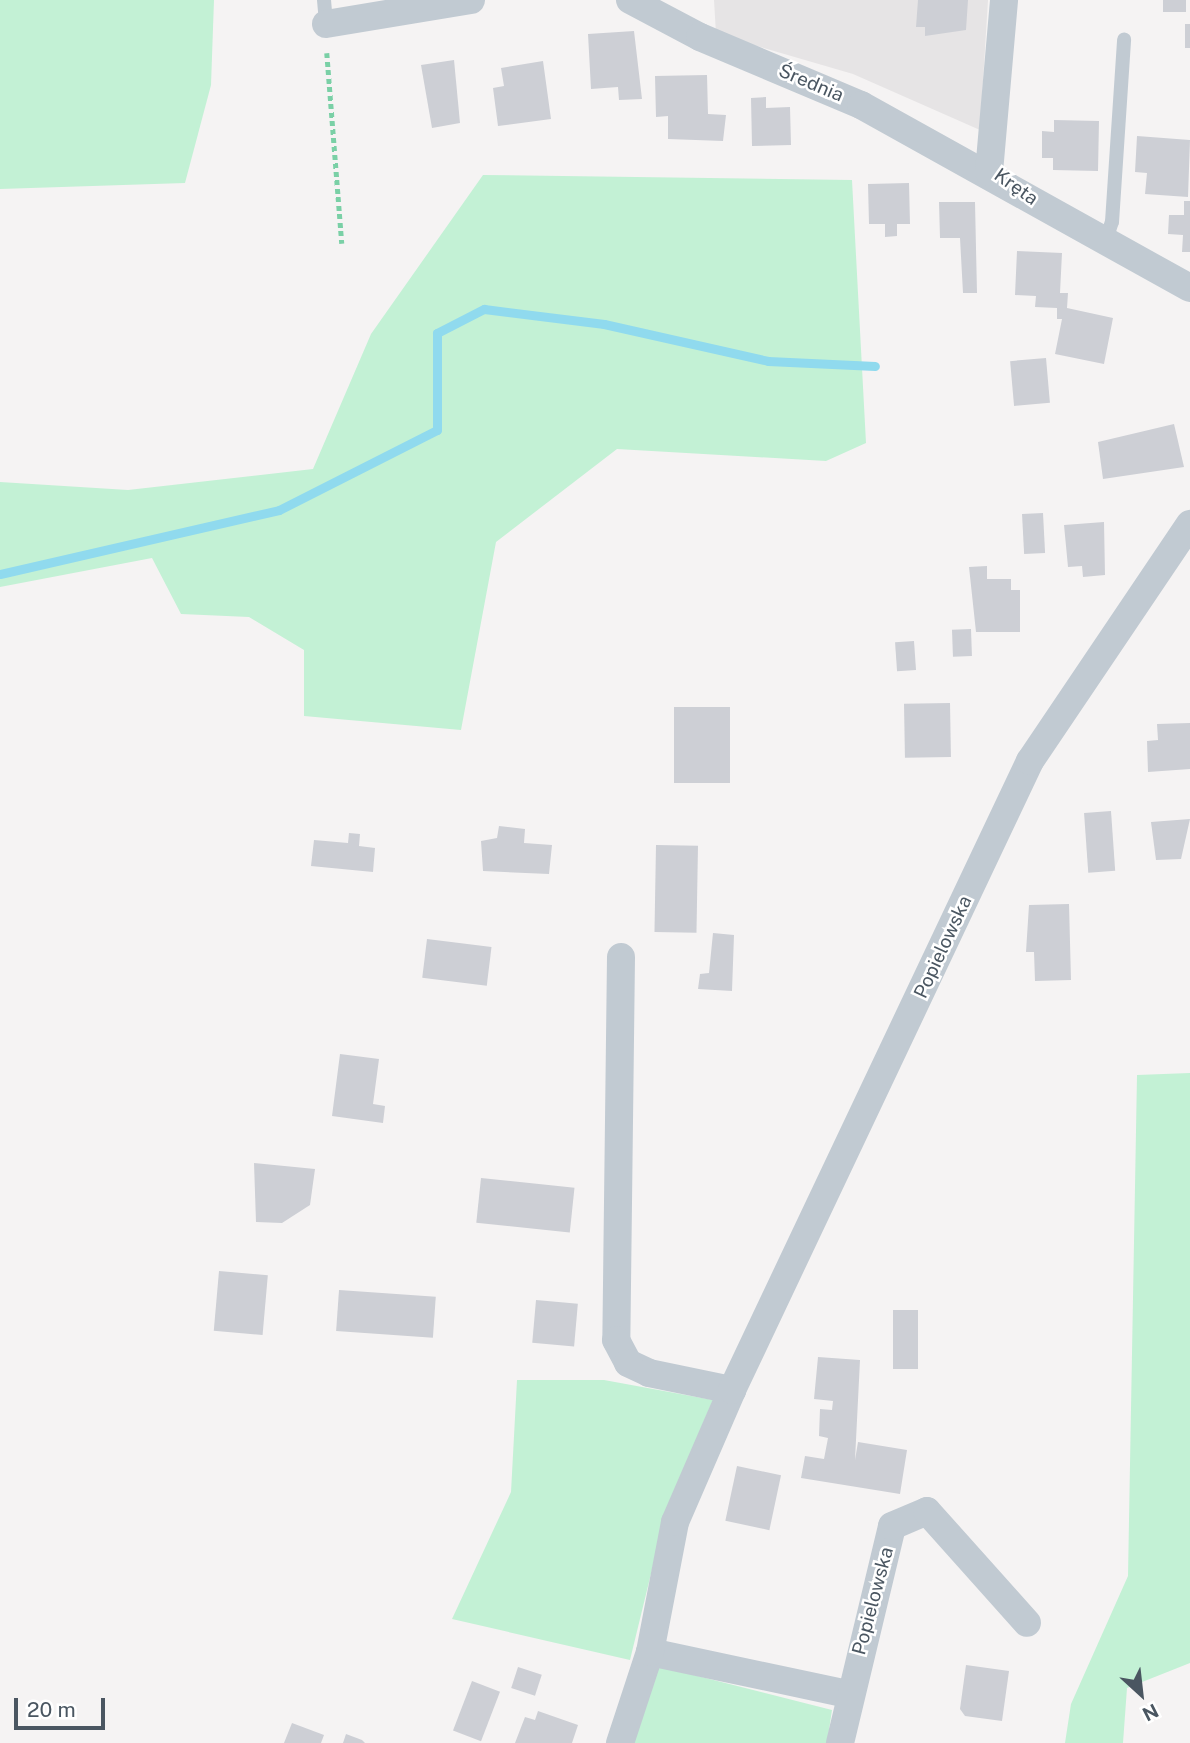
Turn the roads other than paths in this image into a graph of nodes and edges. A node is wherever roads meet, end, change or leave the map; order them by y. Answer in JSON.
{"nodes":[{"id":1,"x":471,"y":0,"type":"edge"},
{"id":2,"x":630,"y":0,"type":"edge"},
{"id":3,"x":1004,"y":0,"type":"edge"},
{"id":4,"x":326,"y":23,"type":"edge"},
{"id":5,"x":1124,"y":39,"type":"dead end"},
{"id":6,"x":989,"y":172,"type":"junction"},
{"id":7,"x":1105,"y":243,"type":"junction"},
{"id":8,"x":1190,"y":288,"type":"edge"},
{"id":9,"x":1190,"y":524,"type":"edge"},
{"id":10,"x":621,"y":957,"type":"dead end"},
{"id":11,"x":732,"y":1390,"type":"junction"},
{"id":12,"x":1027,"y":1623,"type":"dead end"},
{"id":13,"x":650,"y":1652,"type":"junction"},
{"id":14,"x":848,"y":1694,"type":"junction"},
{"id":15,"x":621,"y":1743,"type":"edge"},
{"id":16,"x":839,"y":1743,"type":"edge"}],
"edges":[{"from":1,"to":4,"type":"street"},
{"from":2,"to":6,"type":"street","name":"Średnia"},
{"from":3,"to":6,"type":"street","name":"Kręta"},
{"from":5,"to":7,"type":"lane"},
{"from":6,"to":7,"type":"street","name":"Kręta"},
{"from":7,"to":8,"type":"street","name":"Kręta"},
{"from":9,"to":11,"type":"street","name":"Popielowska"},
{"from":10,"to":11,"type":"street"},
{"from":11,"to":13,"type":"street","name":"Popielowska"},
{"from":12,"to":14,"type":"street","name":"Popielowska"},
{"from":13,"to":14,"type":"street"},
{"from":13,"to":15,"type":"street","name":"Popielowska"},
{"from":14,"to":16,"type":"street","name":"Popielowska"}]}
